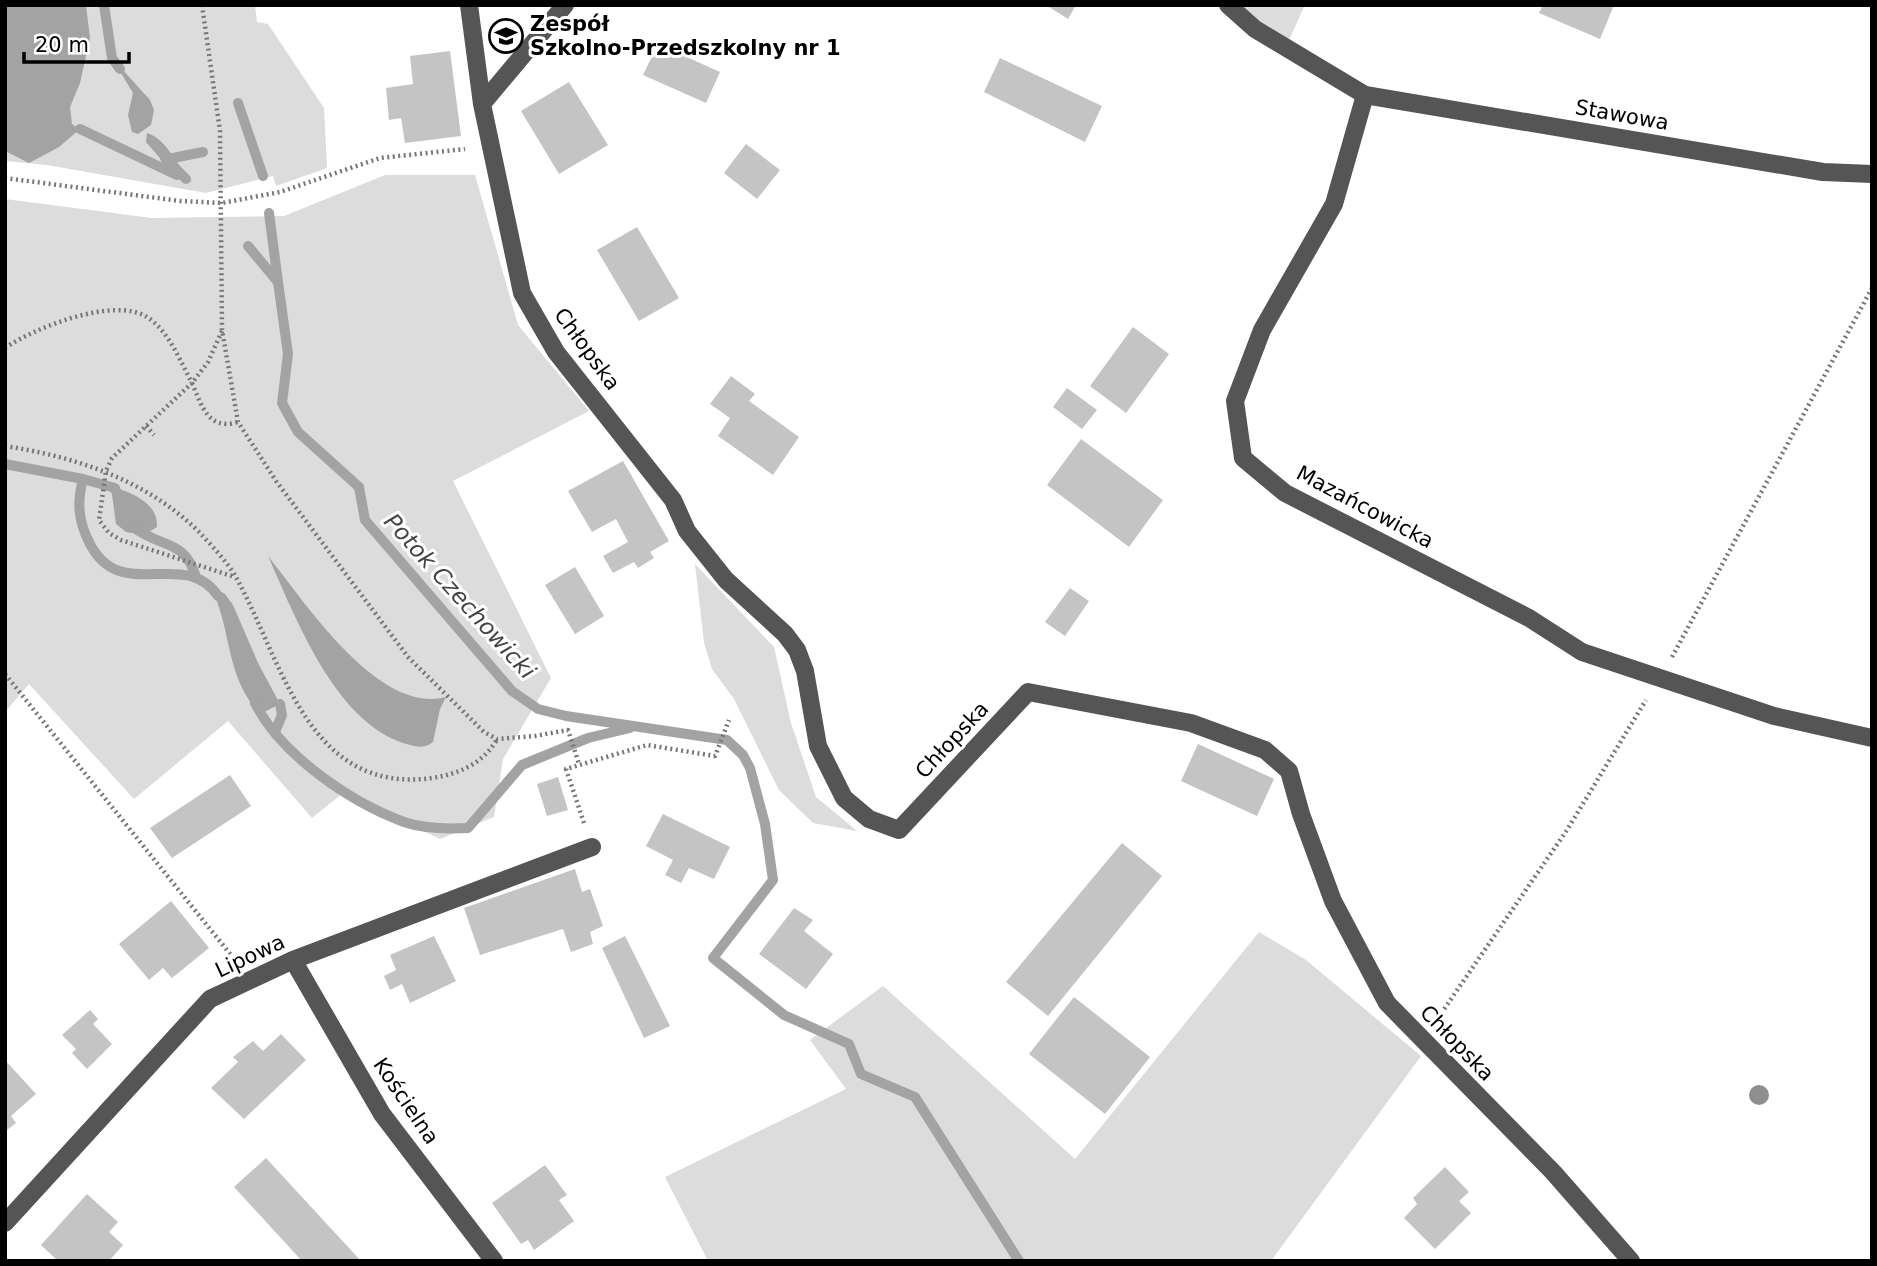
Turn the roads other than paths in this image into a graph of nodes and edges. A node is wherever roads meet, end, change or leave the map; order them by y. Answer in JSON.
{"nodes":[{"id":1,"x":469,"y":5,"type":"edge"},
{"id":2,"x":565,"y":5,"type":"edge"},
{"id":3,"x":1228,"y":5,"type":"edge"},
{"id":4,"x":1365,"y":95,"type":"junction"},
{"id":5,"x":482,"y":104,"type":"junction"},
{"id":6,"x":1872,"y":174,"type":"edge"},
{"id":7,"x":1872,"y":738,"type":"edge"},
{"id":8,"x":593,"y":847,"type":"road end"},
{"id":9,"x":293,"y":960,"type":"junction"},
{"id":10,"x":5,"y":1223,"type":"edge"},
{"id":11,"x":494,"y":1261,"type":"edge"},
{"id":12,"x":1631,"y":1261,"type":"edge"}],
"edges":[{"from":1,"to":5,"type":"street","name":"Chłopska"},
{"from":2,"to":5,"type":"street"},
{"from":3,"to":4,"type":"street"},
{"from":4,"to":6,"type":"street","name":"Stawowa"},
{"from":4,"to":7,"type":"street","name":"Mazańcowicka"},
{"from":5,"to":12,"type":"street","name":"Chłopska"},
{"from":8,"to":9,"type":"street","name":"Lipowa"},
{"from":9,"to":10,"type":"street","name":"Lipowa"},
{"from":9,"to":11,"type":"street","name":"Kościelna"}]}
